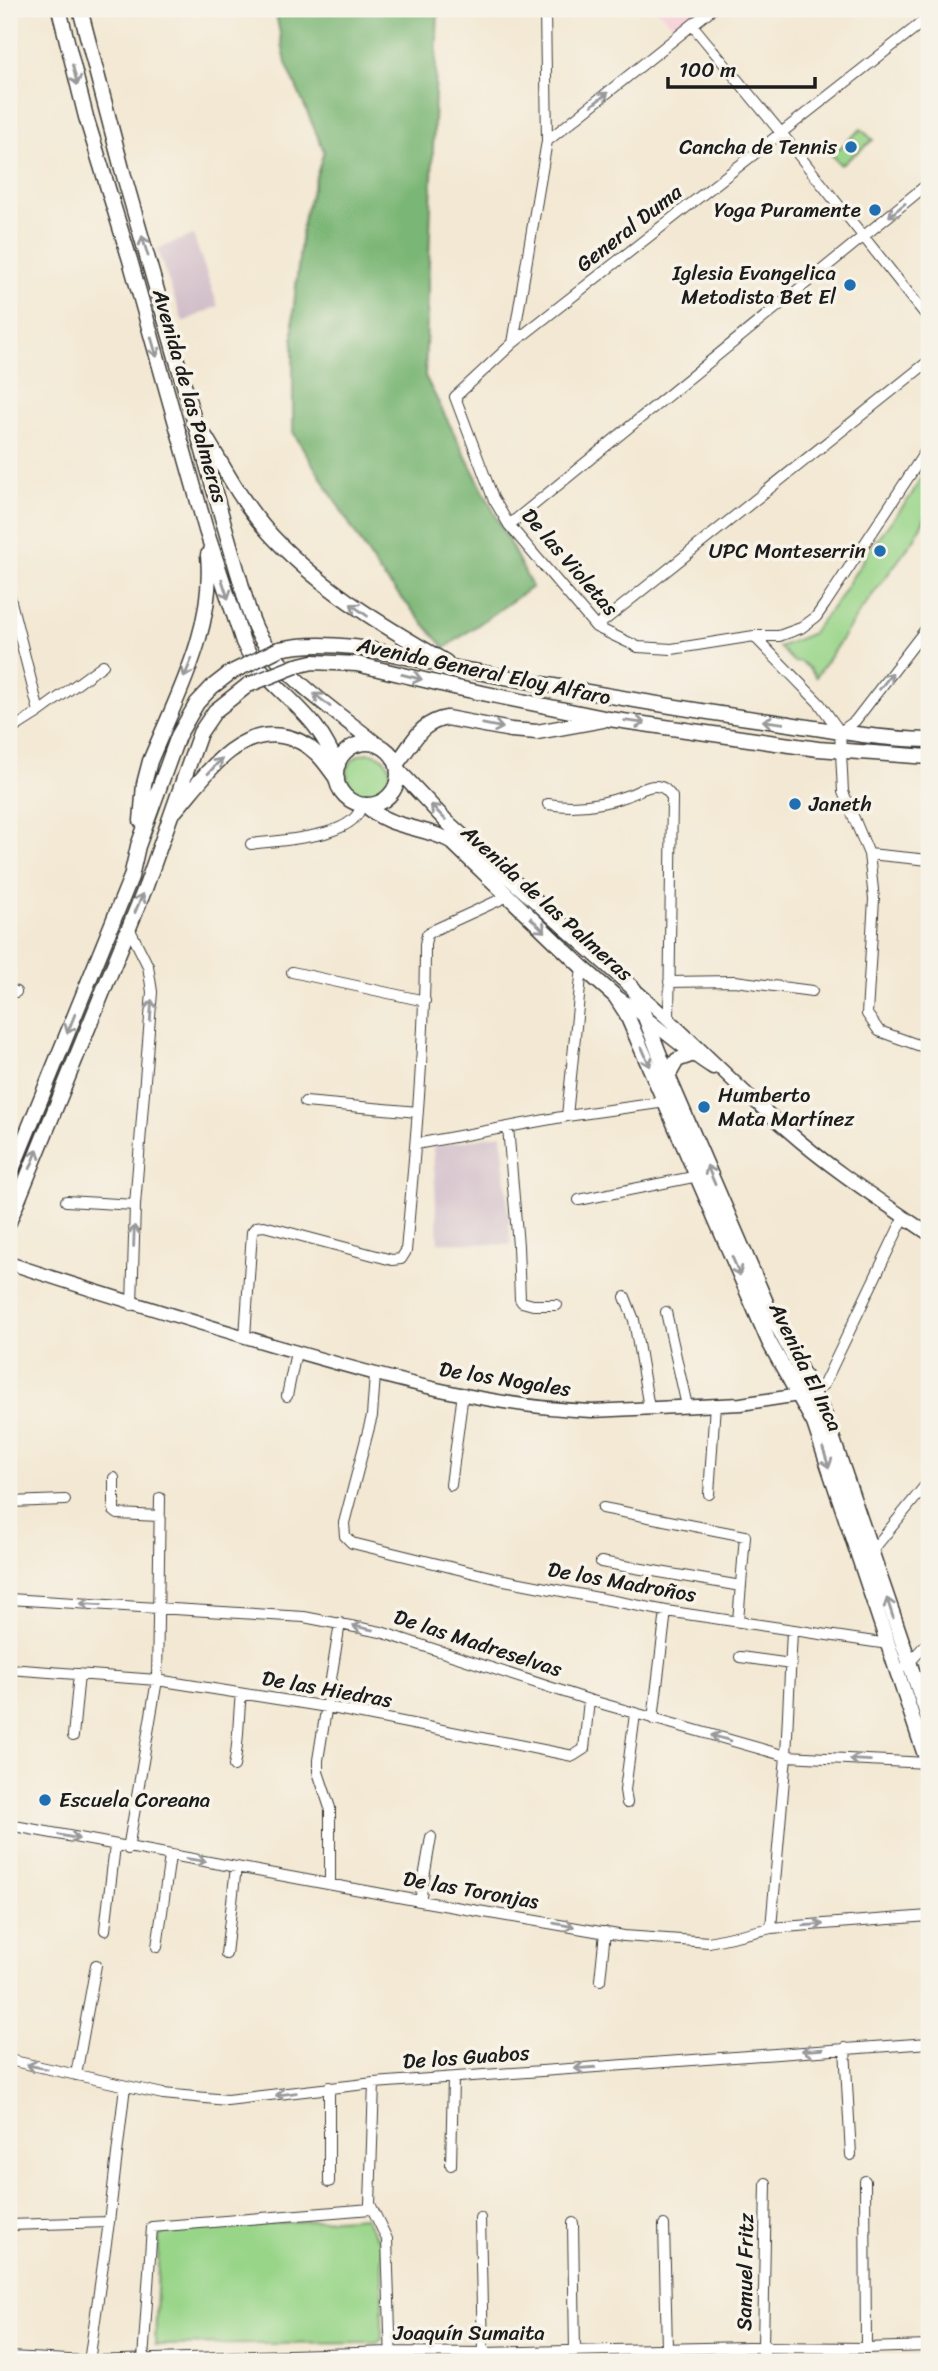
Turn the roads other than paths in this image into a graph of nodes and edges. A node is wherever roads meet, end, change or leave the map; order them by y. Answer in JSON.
{"nodes":[{"id":1,"x":59,"y":9,"type":"edge"},
{"id":2,"x":80,"y":9,"type":"edge"},
{"id":3,"x":545,"y":9,"type":"edge"},
{"id":4,"x":712,"y":9,"type":"edge"},
{"id":5,"x":928,"y":12,"type":"edge"},
{"id":6,"x":693,"y":26,"type":"junction"},
{"id":7,"x":782,"y":134,"type":"junction"},
{"id":8,"x":547,"y":141,"type":"junction"},
{"id":9,"x":929,"y":183,"type":"edge"},
{"id":10,"x":865,"y":236,"type":"junction"},
{"id":11,"x":929,"y":319,"type":"edge"},
{"id":12,"x":513,"y":343,"type":"junction"},
{"id":13,"x":929,"y":361,"type":"edge"},
{"id":14,"x":455,"y":397,"type":"joint"},
{"id":15,"x":196,"y":421,"type":"junction"},
{"id":16,"x":929,"y":446,"type":"edge"},
{"id":17,"x":509,"y":525,"type":"junction"},
{"id":18,"x":206,"y":530,"type":"junction"},
{"id":19,"x":9,"y":594,"type":"edge"},
{"id":20,"x":929,"y":625,"type":"edge"},
{"id":21,"x":596,"y":627,"type":"junction"},
{"id":22,"x":754,"y":636,"type":"junction"},
{"id":23,"x":103,"y":665,"type":"dead end"},
{"id":24,"x":460,"y":669,"type":"junction"},
{"id":25,"x":39,"y":712,"type":"junction"},
{"id":26,"x":609,"y":719,"type":"junction"},
{"id":27,"x":9,"y":731,"type":"edge"},
{"id":28,"x":840,"y":732,"type":"junction"},
{"id":29,"x":929,"y":740,"type":"edge"},
{"id":30,"x":375,"y":743,"type":"junction"},
{"id":31,"x":841,"y":751,"type":"junction"},
{"id":32,"x":929,"y":757,"type":"edge"},
{"id":33,"x":397,"y":766,"type":"junction"},
{"id":34,"x":337,"y":772,"type":"junction"},
{"id":35,"x":363,"y":804,"type":"junction"},
{"id":36,"x":548,"y":804,"type":"dead end"},
{"id":37,"x":170,"y":817,"type":"junction"},
{"id":38,"x":251,"y":844,"type":"dead end"},
{"id":39,"x":138,"y":846,"type":"junction"},
{"id":40,"x":869,"y":854,"type":"junction"},
{"id":41,"x":929,"y":860,"type":"edge"},
{"id":42,"x":508,"y":896,"type":"junction"},
{"id":43,"x":129,"y":928,"type":"junction"},
{"id":44,"x":582,"y":967,"type":"junction"},
{"id":45,"x":292,"y":972,"type":"dead end"},
{"id":46,"x":669,"y":985,"type":"junction"},
{"id":47,"x":634,"y":989,"type":"joint"},
{"id":48,"x":812,"y":991,"type":"dead end"},
{"id":49,"x":615,"y":996,"type":"junction"},
{"id":50,"x":425,"y":1001,"type":"junction"},
{"id":51,"x":646,"y":1008,"type":"junction"},
{"id":52,"x":669,"y":1018,"type":"junction"},
{"id":53,"x":929,"y":1049,"type":"edge"},
{"id":54,"x":691,"y":1055,"type":"junction"},
{"id":55,"x":668,"y":1076,"type":"junction"},
{"id":56,"x":725,"y":1076,"type":"junction"},
{"id":57,"x":305,"y":1102,"type":"dead end"},
{"id":58,"x":666,"y":1102,"type":"junction"},
{"id":59,"x":418,"y":1112,"type":"junction"},
{"id":60,"x":567,"y":1116,"type":"junction"},
{"id":61,"x":508,"y":1128,"type":"junction"},
{"id":62,"x":416,"y":1144,"type":"junction"},
{"id":63,"x":9,"y":1177,"type":"edge"},
{"id":64,"x":698,"y":1177,"type":"junction"},
{"id":65,"x":66,"y":1200,"type":"dead end"},
{"id":66,"x":579,"y":1200,"type":"dead end"},
{"id":67,"x":135,"y":1205,"type":"junction"},
{"id":68,"x":904,"y":1217,"type":"junction"},
{"id":69,"x":9,"y":1222,"type":"edge"},
{"id":70,"x":929,"y":1234,"type":"edge"},
{"id":71,"x":9,"y":1263,"type":"edge"},
{"id":72,"x":625,"y":1297,"type":"dead end"},
{"id":73,"x":132,"y":1305,"type":"junction"},
{"id":74,"x":557,"y":1305,"type":"dead end"},
{"id":75,"x":666,"y":1312,"type":"dead end"},
{"id":76,"x":245,"y":1337,"type":"junction"},
{"id":77,"x":296,"y":1352,"type":"junction"},
{"id":78,"x":375,"y":1375,"type":"junction"},
{"id":79,"x":463,"y":1394,"type":"junction"},
{"id":80,"x":806,"y":1394,"type":"junction"},
{"id":81,"x":287,"y":1396,"type":"dead end"},
{"id":82,"x":715,"y":1404,"type":"junction"},
{"id":83,"x":687,"y":1406,"type":"junction"},
{"id":84,"x":649,"y":1408,"type":"junction"},
{"id":85,"x":114,"y":1478,"type":"dead end"},
{"id":86,"x":929,"y":1481,"type":"edge"},
{"id":87,"x":450,"y":1485,"type":"dead end"},
{"id":88,"x":709,"y":1494,"type":"dead end"},
{"id":89,"x":160,"y":1498,"type":"dead end"},
{"id":90,"x":65,"y":1500,"type":"dead end"},
{"id":91,"x":9,"y":1502,"type":"edge"},
{"id":92,"x":603,"y":1508,"type":"dead end"},
{"id":93,"x":159,"y":1516,"type":"junction"},
{"id":94,"x":872,"y":1552,"type":"junction"},
{"id":95,"x":601,"y":1562,"type":"dead end"},
{"id":96,"x":741,"y":1586,"type":"junction"},
{"id":97,"x":9,"y":1599,"type":"edge"},
{"id":98,"x":159,"y":1608,"type":"junction"},
{"id":99,"x":666,"y":1611,"type":"junction"},
{"id":100,"x":738,"y":1621,"type":"junction"},
{"id":101,"x":341,"y":1623,"type":"junction"},
{"id":102,"x":792,"y":1631,"type":"junction"},
{"id":103,"x":929,"y":1641,"type":"edge"},
{"id":104,"x":888,"y":1644,"type":"junction"},
{"id":105,"x":740,"y":1657,"type":"dead end"},
{"id":106,"x":791,"y":1664,"type":"junction"},
{"id":107,"x":902,"y":1667,"type":"junction"},
{"id":108,"x":9,"y":1669,"type":"edge"},
{"id":109,"x":79,"y":1674,"type":"junction"},
{"id":110,"x":157,"y":1680,"type":"junction"},
{"id":111,"x":241,"y":1694,"type":"junction"},
{"id":112,"x":589,"y":1700,"type":"junction"},
{"id":113,"x":327,"y":1707,"type":"junction"},
{"id":114,"x":635,"y":1714,"type":"junction"},
{"id":115,"x":653,"y":1719,"type":"junction"},
{"id":116,"x":929,"y":1720,"type":"edge"},
{"id":117,"x":73,"y":1736,"type":"dead end"},
{"id":118,"x":786,"y":1756,"type":"junction"},
{"id":119,"x":929,"y":1765,"type":"edge"},
{"id":120,"x":234,"y":1766,"type":"dead end"},
{"id":121,"x":627,"y":1803,"type":"dead end"},
{"id":122,"x":9,"y":1825,"type":"edge"},
{"id":123,"x":431,"y":1837,"type":"dead end"},
{"id":124,"x":115,"y":1846,"type":"junction"},
{"id":125,"x":128,"y":1849,"type":"junction"},
{"id":126,"x":170,"y":1856,"type":"junction"},
{"id":127,"x":236,"y":1867,"type":"junction"},
{"id":128,"x":330,"y":1884,"type":"junction"},
{"id":129,"x":420,"y":1901,"type":"junction"},
{"id":130,"x":929,"y":1916,"type":"edge"},
{"id":131,"x":771,"y":1928,"type":"junction"},
{"id":132,"x":105,"y":1930,"type":"dead end"},
{"id":133,"x":605,"y":1933,"type":"junction"},
{"id":134,"x":157,"y":1947,"type":"dead end"},
{"id":135,"x":226,"y":1954,"type":"dead end"},
{"id":136,"x":96,"y":1965,"type":"dead end"},
{"id":137,"x":600,"y":1980,"type":"dead end"},
{"id":138,"x":929,"y":2043,"type":"edge"},
{"id":139,"x":845,"y":2048,"type":"junction"},
{"id":140,"x":9,"y":2060,"type":"edge"},
{"id":141,"x":76,"y":2075,"type":"junction"},
{"id":142,"x":453,"y":2078,"type":"junction"},
{"id":143,"x":374,"y":2083,"type":"junction"},
{"id":144,"x":125,"y":2086,"type":"junction"},
{"id":145,"x":329,"y":2087,"type":"junction"},
{"id":146,"x":850,"y":2155,"type":"dead end"},
{"id":147,"x":451,"y":2165,"type":"dead end"},
{"id":148,"x":865,"y":2181,"type":"dead end"},
{"id":149,"x":328,"y":2182,"type":"dead end"},
{"id":150,"x":766,"y":2183,"type":"dead end"},
{"id":151,"x":371,"y":2209,"type":"junction"},
{"id":152,"x":480,"y":2218,"type":"dead end"},
{"id":153,"x":109,"y":2222,"type":"junction"},
{"id":154,"x":573,"y":2223,"type":"dead end"},
{"id":155,"x":9,"y":2225,"type":"edge"},
{"id":156,"x":664,"y":2225,"type":"dead end"},
{"id":157,"x":929,"y":2346,"type":"edge"},
{"id":158,"x":763,"y":2347,"type":"junction"},
{"id":159,"x":667,"y":2348,"type":"junction"},
{"id":160,"x":866,"y":2348,"type":"junction"},
{"id":161,"x":575,"y":2351,"type":"junction"},
{"id":162,"x":483,"y":2353,"type":"junction"},
{"id":163,"x":9,"y":2357,"type":"edge"},
{"id":164,"x":391,"y":2357,"type":"edge"},
{"id":165,"x":143,"y":2360,"type":"junction"},
{"id":166,"x":159,"y":2361,"type":"edge"},
{"id":167,"x":89,"y":2362,"type":"edge"},
{"id":168,"x":763,"y":2362,"type":"edge"}],
"edges":[{"from":1,"to":18,"type":"main road","name":"Avenida de las Palmeras","one_way":true},
{"from":15,"to":2,"type":"main road","name":"Avenida de las Palmeras","one_way":true},
{"from":3,"to":8,"type":"street"},
{"from":4,"to":6,"type":"street"},
{"from":5,"to":7,"type":"street","name":"General Duma"},
{"from":6,"to":7,"type":"street"},
{"from":8,"to":6,"type":"street","one_way":true},
{"from":7,"to":10,"type":"street"},
{"from":7,"to":12,"type":"street","name":"General Duma"},
{"from":8,"to":12,"type":"street"},
{"from":9,"to":10,"type":"street","one_way":true},
{"from":10,"to":11,"type":"street"},
{"from":10,"to":17,"type":"street"},
{"from":12,"to":14,"type":"street","name":"General Duma"},
{"from":13,"to":21,"type":"street"},
{"from":14,"to":17,"type":"street","name":"De las Violetas"},
{"from":24,"to":15,"type":"main road","one_way":true},
{"from":30,"to":15,"type":"main road","name":"Avenida de las Palmeras","one_way":true},
{"from":16,"to":22,"type":"street","name":"De las Violetas"},
{"from":17,"to":21,"type":"street","name":"De las Violetas"},
{"from":18,"to":34,"type":"main road","name":"Avenida de las Palmeras","one_way":true},
{"from":18,"to":39,"type":"main road","one_way":true},
{"from":19,"to":25,"type":"street"},
{"from":28,"to":20,"type":"street","one_way":true},
{"from":21,"to":22,"type":"street","name":"De las Violetas"},
{"from":22,"to":28,"type":"street"},
{"from":23,"to":25,"type":"street"},
{"from":28,"to":24,"type":"main road","name":"Avenida General Eloy Alfaro","one_way":true},
{"from":24,"to":39,"type":"main road","name":"Avenida General Eloy Alfaro","bridge":true},
{"from":25,"to":27,"type":"street"},
{"from":26,"to":31,"type":"main road","name":"Avenida General Eloy Alfaro","one_way":true},
{"from":33,"to":26,"type":"main road","one_way":true},
{"from":37,"to":26,"type":"main road","name":"Avenida General Eloy Alfaro","one_way":true,"bridge":true},
{"from":28,"to":29,"type":"main road","name":"Avenida General Eloy Alfaro"},
{"from":28,"to":31,"type":"street"},
{"from":30,"to":33,"type":"main road","name":"Avenida de las Palmeras"},
{"from":30,"to":34,"type":"main road"},
{"from":31,"to":32,"type":"main road","name":"Avenida General Eloy Alfaro"},
{"from":31,"to":40,"type":"street"},
{"from":33,"to":35,"type":"main road"},
{"from":47,"to":33,"type":"main road","name":"Avenida de las Palmeras","one_way":true},
{"from":34,"to":35,"type":"main road","name":"Avenida de las Palmeras"},
{"from":37,"to":34,"type":"main road","one_way":true},
{"from":35,"to":38,"type":"street"},
{"from":35,"to":42,"type":"main road","name":"Avenida de las Palmeras"},
{"from":36,"to":46,"type":"street"},
{"from":43,"to":37,"type":"main road","name":"Avenida General Eloy Alfaro","one_way":true},
{"from":39,"to":63,"type":"main road","name":"Avenida General Eloy Alfaro","one_way":true},
{"from":40,"to":41,"type":"street"},
{"from":40,"to":53,"type":"street"},
{"from":42,"to":44,"type":"main road","name":"Avenida de las Palmeras","one_way":true},
{"from":42,"to":50,"type":"street"},
{"from":67,"to":43,"type":"street","one_way":true},
{"from":69,"to":43,"type":"main road","name":"Avenida General Eloy Alfaro","one_way":true},
{"from":44,"to":49,"type":"main road","name":"Avenida de las Palmeras"},
{"from":44,"to":60,"type":"street"},
{"from":45,"to":50,"type":"street"},
{"from":46,"to":48,"type":"street"},
{"from":46,"to":51,"type":"street"},
{"from":46,"to":52,"type":"street"},
{"from":47,"to":51,"type":"main road","name":"Avenida El Inca"},
{"from":49,"to":51,"type":"street","name":"Avenida de las Palmeras"},
{"from":49,"to":58,"type":"main road","name":"Avenida El Inca","one_way":true},
{"from":50,"to":59,"type":"street"},
{"from":51,"to":52,"type":"street","name":"Avenida de las Palmeras"},
{"from":51,"to":54,"type":"street","name":"Avenida de las Palmeras"},
{"from":51,"to":55,"type":"main road","name":"Avenida El Inca"},
{"from":52,"to":56,"type":"street","name":"Avenida de las Palmeras"},
{"from":54,"to":55,"type":"main road"},
{"from":54,"to":56,"type":"street","name":"Avenida de las Palmeras"},
{"from":80,"to":55,"type":"main road","name":"Avenida El Inca","one_way":true},
{"from":56,"to":68,"type":"street","name":"Avenida de las Palmeras"},
{"from":57,"to":59,"type":"street"},
{"from":58,"to":60,"type":"street"},
{"from":58,"to":64,"type":"main road","name":"Avenida El Inca"},
{"from":59,"to":62,"type":"street"},
{"from":60,"to":61,"type":"street"},
{"from":61,"to":62,"type":"street"},
{"from":61,"to":74,"type":"street"},
{"from":62,"to":76,"type":"street"},
{"from":64,"to":66,"type":"street"},
{"from":64,"to":80,"type":"main road","name":"Avenida El Inca","one_way":true},
{"from":65,"to":67,"type":"street"},
{"from":73,"to":67,"type":"street","one_way":true},
{"from":68,"to":70,"type":"street","name":"Avenida de las Palmeras"},
{"from":68,"to":80,"type":"street"},
{"from":71,"to":73,"type":"street","name":"De los Nogales"},
{"from":72,"to":84,"type":"street"},
{"from":73,"to":76,"type":"street","name":"De los Nogales"},
{"from":75,"to":83,"type":"street"},
{"from":76,"to":77,"type":"street","name":"De los Nogales"},
{"from":77,"to":78,"type":"street","name":"De los Nogales"},
{"from":77,"to":81,"type":"street"},
{"from":78,"to":79,"type":"street","name":"De los Nogales"},
{"from":78,"to":99,"type":"street","name":"De los Madroños"},
{"from":79,"to":84,"type":"street","name":"De los Nogales"},
{"from":79,"to":87,"type":"street"},
{"from":80,"to":82,"type":"street","name":"De los Nogales"},
{"from":80,"to":94,"type":"main road","name":"Avenida El Inca"},
{"from":80,"to":104,"type":"main road","name":"Avenida El Inca","one_way":true},
{"from":82,"to":83,"type":"street","name":"De los Nogales"},
{"from":82,"to":88,"type":"street"},
{"from":83,"to":84,"type":"street","name":"De los Nogales"},
{"from":85,"to":93,"type":"street"},
{"from":86,"to":94,"type":"street"},
{"from":89,"to":93,"type":"street"},
{"from":90,"to":91,"type":"street"},
{"from":92,"to":96,"type":"street"},
{"from":93,"to":98,"type":"street"},
{"from":107,"to":94,"type":"main road","name":"Avenida El Inca","one_way":true},
{"from":95,"to":96,"type":"street"},
{"from":96,"to":100,"type":"street"},
{"from":98,"to":97,"type":"street","name":"De las Madreselvas","one_way":true},
{"from":98,"to":101,"type":"street","name":"De las Madreselvas"},
{"from":98,"to":110,"type":"street"},
{"from":99,"to":100,"type":"street","name":"De los Madroños"},
{"from":99,"to":115,"type":"street"},
{"from":100,"to":102,"type":"street","name":"De los Madroños"},
{"from":112,"to":101,"type":"street","name":"De las Madreselvas","one_way":true},
{"from":101,"to":113,"type":"street"},
{"from":102,"to":104,"type":"street","name":"De los Madroños"},
{"from":102,"to":106,"type":"street"},
{"from":103,"to":107,"type":"street"},
{"from":104,"to":107,"type":"main road","name":"Avenida El Inca"},
{"from":105,"to":106,"type":"street"},
{"from":106,"to":118,"type":"street"},
{"from":107,"to":116,"type":"main road","name":"Avenida El Inca"},
{"from":107,"to":119,"type":"main road","name":"Avenida El Inca"},
{"from":108,"to":109,"type":"street","name":"De las Hiedras"},
{"from":109,"to":110,"type":"street","name":"De las Hiedras"},
{"from":109,"to":117,"type":"street"},
{"from":110,"to":111,"type":"street","name":"De las Hiedras"},
{"from":110,"to":125,"type":"street"},
{"from":111,"to":113,"type":"street","name":"De las Hiedras"},
{"from":111,"to":120,"type":"street"},
{"from":112,"to":113,"type":"street","name":"De las Hiedras"},
{"from":112,"to":114,"type":"street","name":"De las Madreselvas"},
{"from":113,"to":128,"type":"street"},
{"from":114,"to":115,"type":"street","name":"De las Madreselvas"},
{"from":114,"to":121,"type":"street"},
{"from":118,"to":115,"type":"street","name":"De las Madreselvas","one_way":true},
{"from":119,"to":118,"type":"street","name":"De las Madreselvas","one_way":true},
{"from":118,"to":131,"type":"street"},
{"from":122,"to":124,"type":"street","name":"De las Toronjas","one_way":true},
{"from":123,"to":129,"type":"street"},
{"from":124,"to":125,"type":"street","name":"De las Toronjas"},
{"from":124,"to":132,"type":"street"},
{"from":125,"to":126,"type":"street","name":"De las Toronjas"},
{"from":126,"to":127,"type":"street","name":"De las Toronjas","one_way":true},
{"from":126,"to":134,"type":"street"},
{"from":127,"to":128,"type":"street","name":"De las Toronjas"},
{"from":127,"to":135,"type":"street"},
{"from":128,"to":129,"type":"street","name":"De las Toronjas"},
{"from":129,"to":133,"type":"street","name":"De las Toronjas","one_way":true},
{"from":131,"to":130,"type":"street","name":"De las Toronjas","one_way":true},
{"from":131,"to":133,"type":"street","name":"De las Toronjas"},
{"from":133,"to":137,"type":"street"},
{"from":136,"to":141,"type":"street"},
{"from":138,"to":139,"type":"street","name":"De los Guabos"},
{"from":139,"to":142,"type":"street","name":"De los Guabos","one_way":true},
{"from":139,"to":146,"type":"street"},
{"from":141,"to":140,"type":"street","name":"De los Guabos","one_way":true},
{"from":141,"to":144,"type":"street","name":"De los Guabos"},
{"from":142,"to":143,"type":"street","name":"De los Guabos"},
{"from":142,"to":147,"type":"street"},
{"from":143,"to":145,"type":"street","name":"De los Guabos"},
{"from":143,"to":151,"type":"street"},
{"from":145,"to":144,"type":"street","name":"De los Guabos","one_way":true},
{"from":144,"to":153,"type":"street"},
{"from":145,"to":149,"type":"street"},
{"from":148,"to":160,"type":"street"},
{"from":150,"to":158,"type":"street","name":"Samuel Fritz"},
{"from":151,"to":164,"type":"street"},
{"from":151,"to":165,"type":"street"},
{"from":152,"to":162,"type":"street"},
{"from":153,"to":155,"type":"street"},
{"from":153,"to":167,"type":"street"},
{"from":154,"to":161,"type":"street"},
{"from":156,"to":159,"type":"street"},
{"from":157,"to":160,"type":"street","name":"Joaquín Sumaita"},
{"from":158,"to":159,"type":"street","name":"Joaquín Sumaita"},
{"from":158,"to":160,"type":"street","name":"Joaquín Sumaita"},
{"from":158,"to":168,"type":"street","name":"Samuel Fritz"},
{"from":159,"to":161,"type":"street","name":"Joaquín Sumaita"},
{"from":161,"to":162,"type":"street","name":"Joaquín Sumaita"},
{"from":162,"to":164,"type":"street","name":"Joaquín Sumaita"},
{"from":163,"to":167,"type":"street","name":"Joaquín Sumaita"},
{"from":164,"to":166,"type":"street","name":"Joaquín Sumaita"},
{"from":165,"to":166,"type":"street","name":"Joaquín Sumaita"},
{"from":165,"to":167,"type":"street","name":"Joaquín Sumaita"}]}
